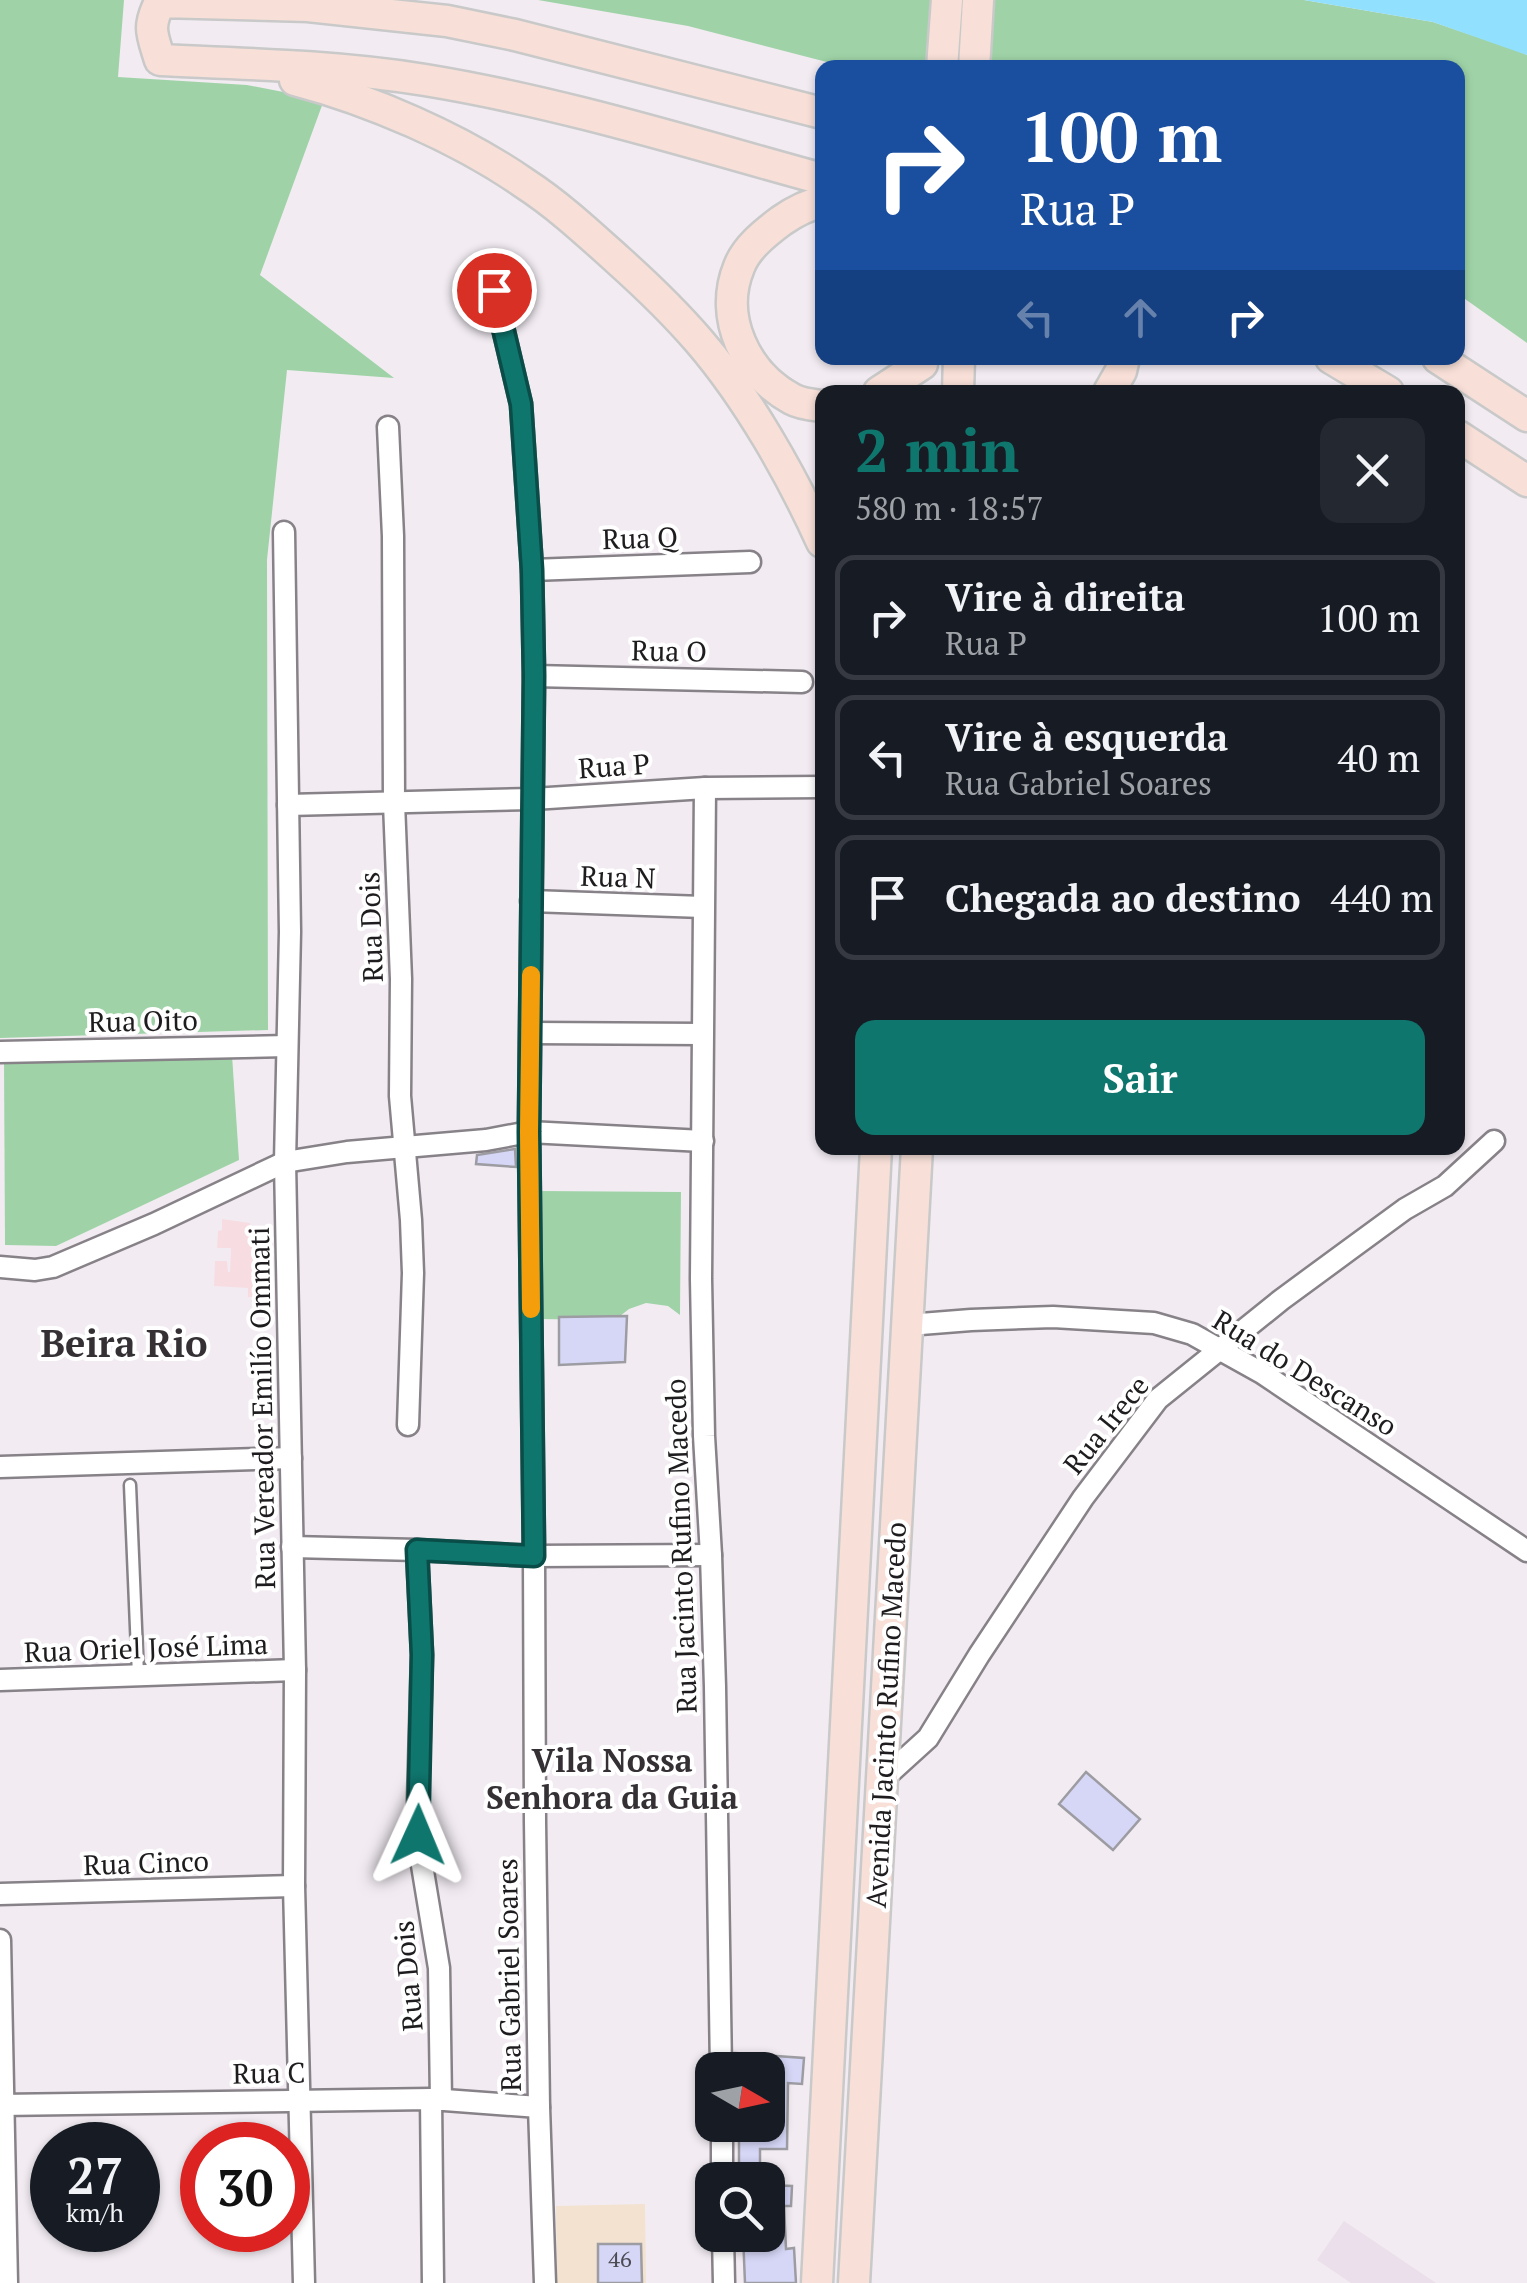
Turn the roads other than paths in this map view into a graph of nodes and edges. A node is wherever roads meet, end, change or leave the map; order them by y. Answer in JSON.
{"nodes":[{"id":1,"x":947,"y":0,"type":"edge"},
{"id":2,"x":978,"y":0,"type":"edge"},
{"id":3,"x":943,"y":60,"type":"edge"},
{"id":4,"x":974,"y":60,"type":"edge"},
{"id":5,"x":219,"y":63,"type":"junction"},
{"id":6,"x":815,"y":111,"type":"edge"},
{"id":7,"x":815,"y":177,"type":"edge"},
{"id":8,"x":815,"y":204,"type":"edge"},
{"id":9,"x":494,"y":290,"type":"dead end"},
{"id":10,"x":1343,"y":365,"type":"edge"},
{"id":11,"x":1449,"y":365,"type":"edge"},
{"id":12,"x":921,"y":371,"type":"edge"},
{"id":13,"x":893,"y":385,"type":"edge"},
{"id":14,"x":1376,"y":385,"type":"edge"},
{"id":15,"x":815,"y":405,"type":"edge"},
{"id":16,"x":1527,"y":416,"type":"edge"},
{"id":17,"x":388,"y":427,"type":"dead end"},
{"id":18,"x":1465,"y":441,"type":"edge"},
{"id":19,"x":1527,"y":482,"type":"edge"},
{"id":20,"x":815,"y":527,"type":"edge"},
{"id":21,"x":284,"y":532,"type":"dead end"},
{"id":22,"x":750,"y":562,"type":"dead end"},
{"id":23,"x":532,"y":570,"type":"junction"},
{"id":24,"x":534,"y":676,"type":"junction"},
{"id":25,"x":802,"y":682,"type":"dead end"},
{"id":26,"x":815,"y":787,"type":"edge"},
{"id":27,"x":706,"y":788,"type":"junction"},
{"id":28,"x":532,"y":799,"type":"junction"},
{"id":29,"x":394,"y":804,"type":"junction"},
{"id":30,"x":288,"y":805,"type":"junction"},
{"id":31,"x":531,"y":901,"type":"junction"},
{"id":32,"x":703,"y":907,"type":"junction"},
{"id":33,"x":531,"y":1032,"type":"junction"},
{"id":34,"x":702,"y":1034,"type":"junction"},
{"id":35,"x":287,"y":1046,"type":"junction"},
{"id":36,"x":0,"y":1052,"type":"edge"},
{"id":37,"x":529,"y":1132,"type":"junction"},
{"id":38,"x":1494,"y":1140,"type":"dead end"},
{"id":39,"x":703,"y":1141,"type":"junction"},
{"id":40,"x":403,"y":1147,"type":"junction"},
{"id":41,"x":876,"y":1155,"type":"edge"},
{"id":42,"x":903,"y":1155,"type":"edge"},
{"id":43,"x":918,"y":1155,"type":"edge"},
{"id":44,"x":285,"y":1162,"type":"junction"},
{"id":45,"x":912,"y":1234,"type":"junction"},
{"id":46,"x":0,"y":1267,"type":"edge"},
{"id":47,"x":908,"y":1325,"type":"junction"},
{"id":48,"x":1222,"y":1349,"type":"junction"},
{"id":49,"x":866,"y":1369,"type":"junction"},
{"id":50,"x":408,"y":1425,"type":"dead end"},
{"id":51,"x":291,"y":1458,"type":"junction"},
{"id":52,"x":0,"y":1467,"type":"edge"},
{"id":53,"x":130,"y":1485,"type":"dead end"},
{"id":54,"x":898,"y":1490,"type":"junction"},
{"id":55,"x":292,"y":1547,"type":"junction"},
{"id":56,"x":417,"y":1550,"type":"junction"},
{"id":57,"x":1527,"y":1551,"type":"edge"},
{"id":58,"x":711,"y":1555,"type":"junction"},
{"id":59,"x":534,"y":1556,"type":"junction"},
{"id":60,"x":295,"y":1670,"type":"junction"},
{"id":61,"x":138,"y":1676,"type":"junction"},
{"id":62,"x":0,"y":1680,"type":"edge"},
{"id":63,"x":883,"y":1779,"type":"junction"},
{"id":64,"x":294,"y":1886,"type":"junction"},
{"id":65,"x":0,"y":1894,"type":"edge"},
{"id":66,"x":0,"y":1940,"type":"edge"},
{"id":67,"x":721,"y":2052,"type":"edge"},
{"id":68,"x":301,"y":2100,"type":"junction"},
{"id":69,"x":436,"y":2100,"type":"junction"},
{"id":70,"x":2,"y":2105,"type":"edge"},
{"id":71,"x":539,"y":2106,"type":"junction"},
{"id":72,"x":723,"y":2252,"type":"edge"},
{"id":73,"x":7,"y":2283,"type":"edge"},
{"id":74,"x":304,"y":2283,"type":"edge"},
{"id":75,"x":432,"y":2283,"type":"edge"},
{"id":76,"x":544,"y":2283,"type":"edge"},
{"id":77,"x":724,"y":2283,"type":"edge"},
{"id":78,"x":817,"y":2283,"type":"edge"},
{"id":79,"x":854,"y":2283,"type":"edge"}],
"edges":[{"from":1,"to":3,"type":"main road"},
{"from":2,"to":4,"type":"main road"},
{"from":5,"to":6,"type":"main road"},
{"from":5,"to":7,"type":"main road"},
{"from":5,"to":20,"type":"main road"},
{"from":8,"to":15,"type":"main road"},
{"from":9,"to":23,"type":"street","name":"Rua Gabriel Soares"},
{"from":10,"to":14,"type":"main road"},
{"from":11,"to":16,"type":"main road"},
{"from":12,"to":13,"type":"main road"},
{"from":17,"to":29,"type":"street","name":"Rua Dois"},
{"from":18,"to":19,"type":"main road"},
{"from":21,"to":30,"type":"street","name":"Rua Vereador Emilío Ommati"},
{"from":22,"to":23,"type":"street","name":"Rua Q"},
{"from":23,"to":24,"type":"street","name":"Rua Gabriel Soares"},
{"from":24,"to":25,"type":"street","name":"Rua O"},
{"from":24,"to":28,"type":"street","name":"Rua Gabriel Soares"},
{"from":26,"to":27,"type":"street","name":"Rua P"},
{"from":27,"to":28,"type":"street","name":"Rua P"},
{"from":27,"to":32,"type":"street","name":"Rua Jacinto Rufino Macedo"},
{"from":28,"to":29,"type":"street","name":"Rua P"},
{"from":28,"to":31,"type":"street","name":"Rua Gabriel Soares"},
{"from":29,"to":30,"type":"street","name":"Rua P"},
{"from":29,"to":40,"type":"street","name":"Rua Dois"},
{"from":30,"to":35,"type":"street","name":"Rua Vereador Emilío Ommati"},
{"from":31,"to":32,"type":"street","name":"Rua N"},
{"from":31,"to":33,"type":"street","name":"Rua Gabriel Soares"},
{"from":32,"to":34,"type":"street","name":"Rua Jacinto Rufino Macedo"},
{"from":33,"to":34,"type":"street"},
{"from":33,"to":37,"type":"street","name":"Rua Gabriel Soares"},
{"from":34,"to":39,"type":"street","name":"Rua Jacinto Rufino Macedo"},
{"from":35,"to":36,"type":"street","name":"Rua Oito"},
{"from":35,"to":44,"type":"street","name":"Rua Vereador Emilío Ommati"},
{"from":37,"to":39,"type":"street"},
{"from":37,"to":40,"type":"street"},
{"from":37,"to":59,"type":"street","name":"Rua Gabriel Soares"},
{"from":38,"to":48,"type":"street","name":"Rua Irece"},
{"from":39,"to":58,"type":"street","name":"Rua Jacinto Rufino Macedo"},
{"from":40,"to":44,"type":"street"},
{"from":40,"to":50,"type":"street","name":"Rua Dois"},
{"from":41,"to":49,"type":"main road","name":"Avenida Jacinto Rufino Macedo"},
{"from":42,"to":45,"type":"main road"},
{"from":43,"to":45,"type":"main road","name":"Avenida Jacinto Rufino Macedo"},
{"from":44,"to":46,"type":"street"},
{"from":44,"to":51,"type":"street","name":"Rua Vereador Emilío Ommati"},
{"from":45,"to":47,"type":"main road","name":"Avenida Jacinto Rufino Macedo"},
{"from":47,"to":48,"type":"street","name":"Rua do Descanso"},
{"from":47,"to":54,"type":"main road","name":"Avenida Jacinto Rufino Macedo"},
{"from":48,"to":57,"type":"street","name":"Rua do Descanso"},
{"from":48,"to":63,"type":"street","name":"Rua Irece"},
{"from":49,"to":54,"type":"main road"},
{"from":49,"to":78,"type":"main road","name":"Avenida Jacinto Rufino Macedo"},
{"from":51,"to":52,"type":"street"},
{"from":51,"to":55,"type":"street","name":"Rua Vereador Emilío Ommati"},
{"from":53,"to":61,"type":"lane"},
{"from":54,"to":63,"type":"main road","name":"Avenida Jacinto Rufino Macedo"},
{"from":55,"to":56,"type":"street"},
{"from":55,"to":60,"type":"street","name":"Rua Vereador Emilío Ommati"},
{"from":56,"to":59,"type":"street"},
{"from":56,"to":69,"type":"street","name":"Rua Dois"},
{"from":58,"to":59,"type":"street"},
{"from":58,"to":67,"type":"street","name":"Rua Jacinto Rufino Macedo"},
{"from":59,"to":71,"type":"street","name":"Rua Gabriel Soares"},
{"from":60,"to":61,"type":"street","name":"Rua Oriel José Lima"},
{"from":60,"to":64,"type":"street","name":"Rua Vereador Emilío Ommati"},
{"from":61,"to":62,"type":"street","name":"Rua Oriel José Lima"},
{"from":63,"to":79,"type":"main road","name":"Avenida Jacinto Rufino Macedo"},
{"from":64,"to":65,"type":"street","name":"Rua Cinco"},
{"from":64,"to":68,"type":"street","name":"Rua Vereador Emilío Ommati"},
{"from":66,"to":70,"type":"street"},
{"from":68,"to":69,"type":"street","name":"Rua C"},
{"from":68,"to":70,"type":"street","name":"Rua C"},
{"from":68,"to":74,"type":"street","name":"Rua Vereador Emilío Ommati"},
{"from":69,"to":71,"type":"street","name":"Rua C"},
{"from":69,"to":75,"type":"street","name":"Rua Dois"},
{"from":70,"to":73,"type":"street"},
{"from":71,"to":76,"type":"street","name":"Rua Gabriel Soares"},
{"from":72,"to":77,"type":"street"}]}
